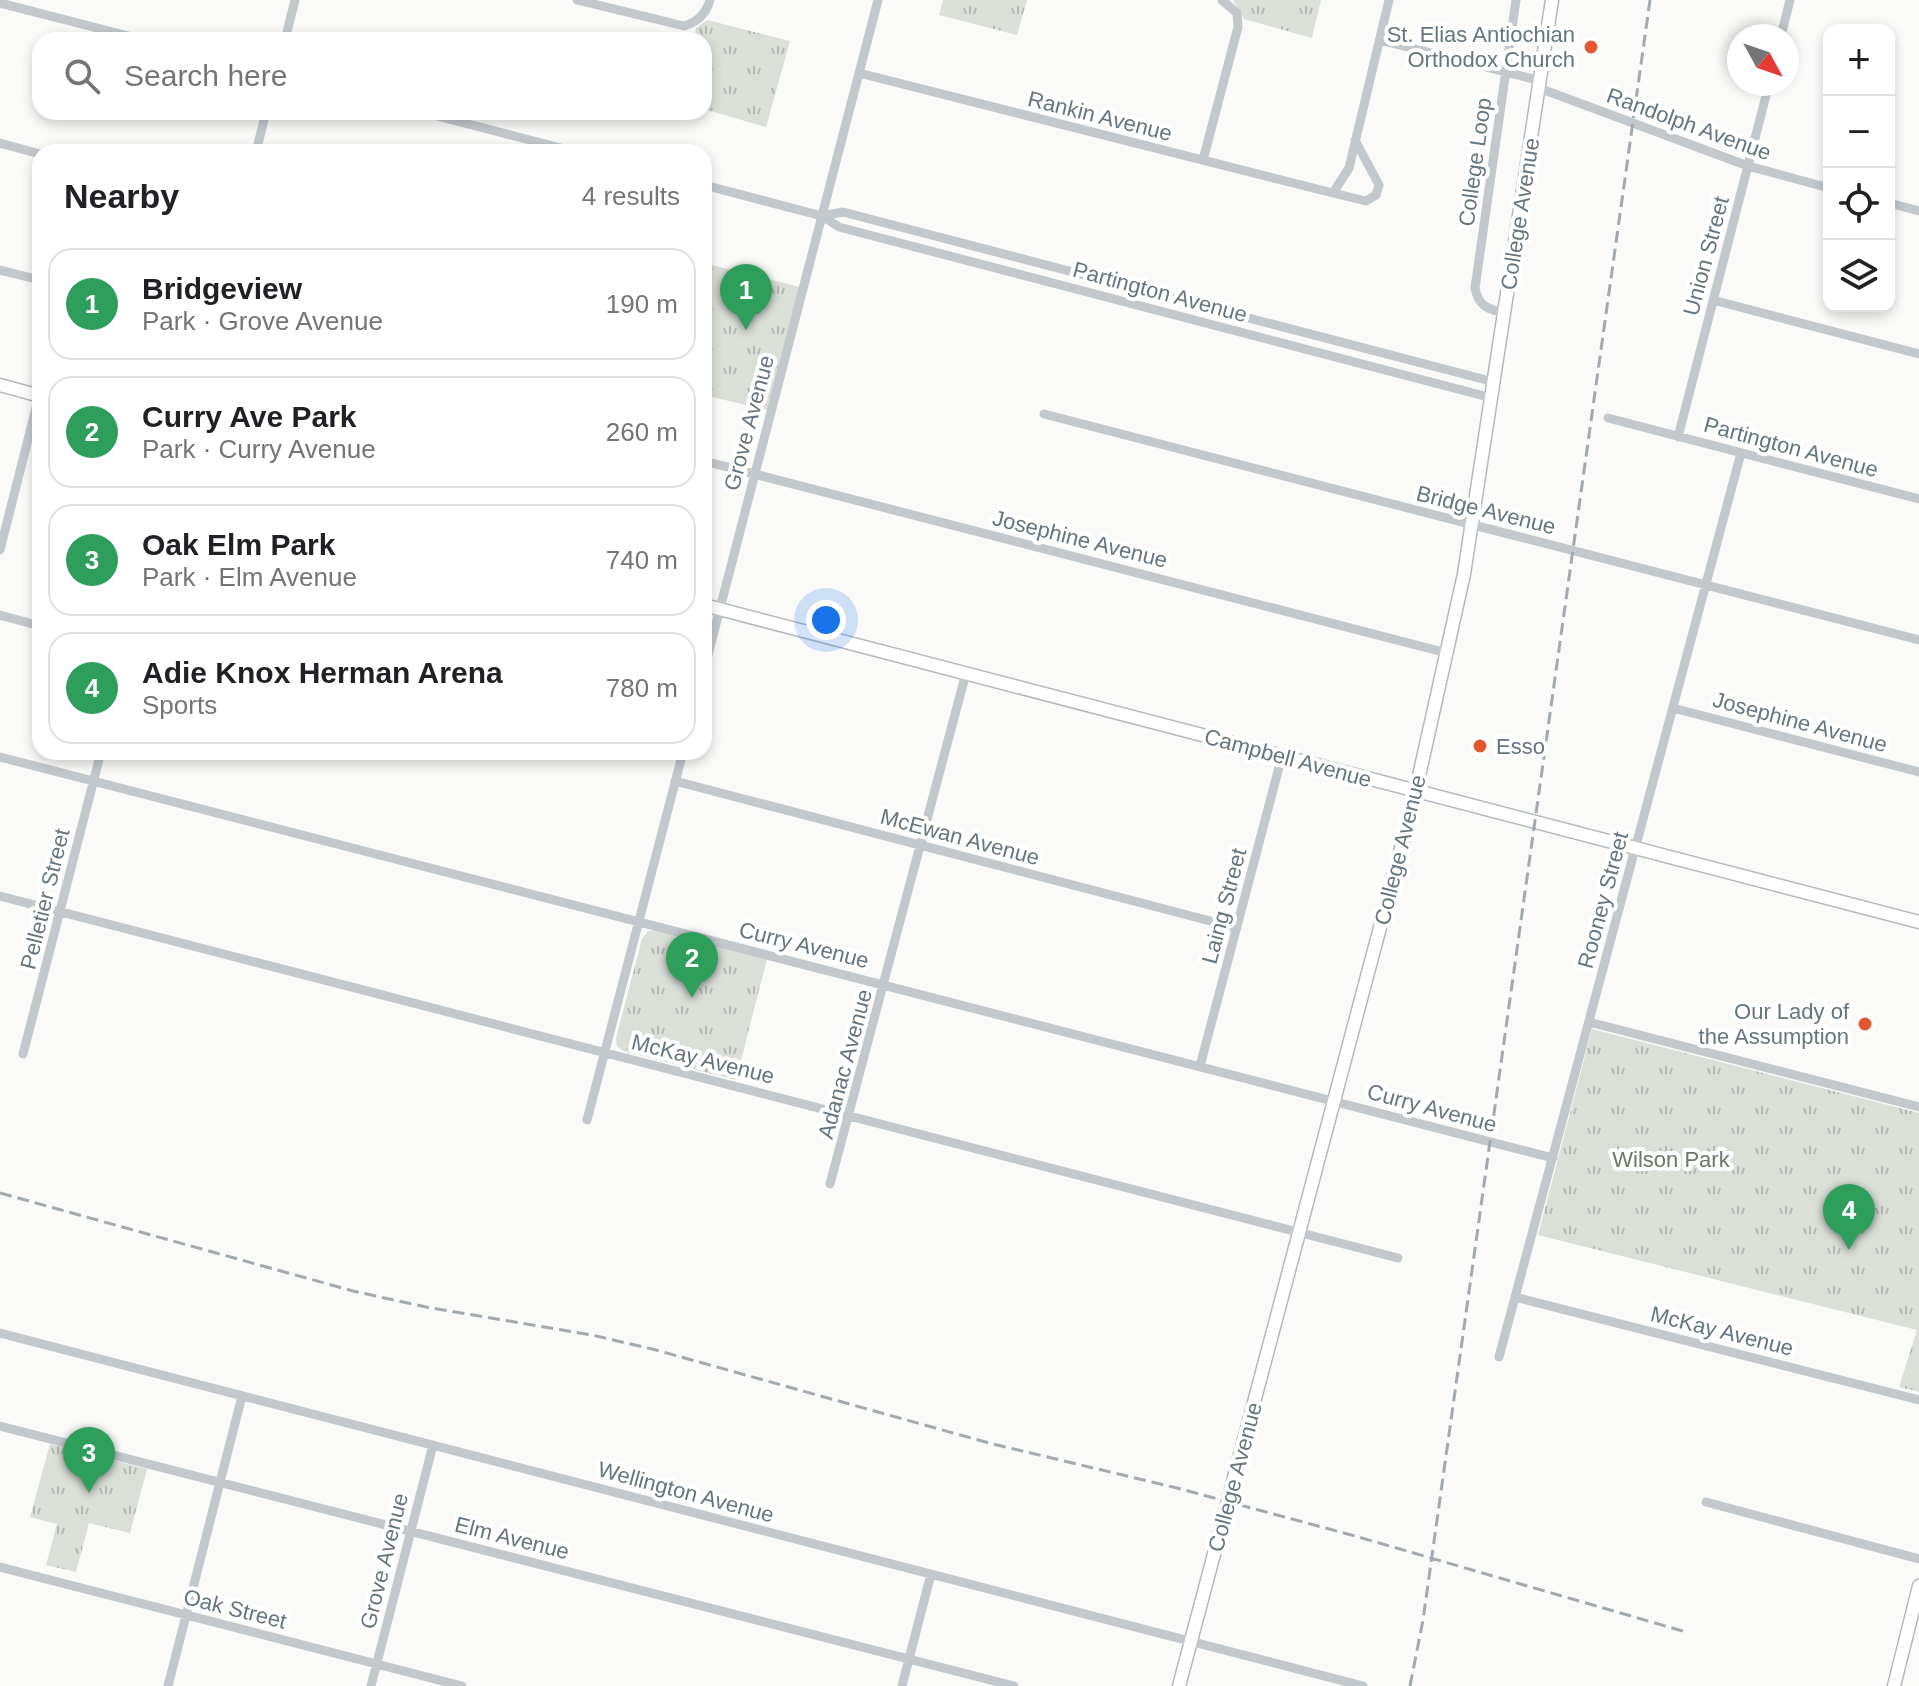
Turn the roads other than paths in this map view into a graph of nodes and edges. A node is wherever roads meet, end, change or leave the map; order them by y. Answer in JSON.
{"nodes":[{"id":1,"x":295,"y":0,"type":"edge"},
{"id":2,"x":577,"y":0,"type":"edge"},
{"id":3,"x":710,"y":0,"type":"edge"},
{"id":4,"x":878,"y":0,"type":"edge"},
{"id":5,"x":1222,"y":0,"type":"edge"},
{"id":6,"x":1389,"y":0,"type":"edge"},
{"id":7,"x":1516,"y":0,"type":"edge"},
{"id":8,"x":1552,"y":0,"type":"edge"},
{"id":9,"x":1790,"y":0,"type":"edge"},
{"id":10,"x":0,"y":3,"type":"edge"},
{"id":11,"x":1784,"y":24,"type":"edge"},
{"id":12,"x":113,"y":32,"type":"edge"},
{"id":13,"x":287,"y":32,"type":"edge"},
{"id":14,"x":1380,"y":40,"type":"junction"},
{"id":15,"x":1506,"y":72,"type":"junction"},
{"id":16,"x":859,"y":73,"type":"junction"},
{"id":17,"x":1540,"y":84,"type":"junction"},
{"id":18,"x":1766,"y":96,"type":"edge"},
{"id":19,"x":264,"y":120,"type":"edge"},
{"id":20,"x":453,"y":120,"type":"edge"},
{"id":21,"x":1355,"y":140,"type":"junction"},
{"id":22,"x":0,"y":143,"type":"edge"},
{"id":23,"x":258,"y":144,"type":"edge"},
{"id":24,"x":545,"y":144,"type":"edge"},
{"id":25,"x":32,"y":152,"type":"edge"},
{"id":26,"x":1203,"y":160,"type":"junction"},
{"id":27,"x":1748,"y":166,"type":"junction"},
{"id":28,"x":1823,"y":186,"type":"edge"},
{"id":29,"x":712,"y":187,"type":"edge"},
{"id":30,"x":1333,"y":193,"type":"junction"},
{"id":31,"x":1895,"y":205,"type":"edge"},
{"id":32,"x":1919,"y":211,"type":"edge"},
{"id":33,"x":822,"y":216,"type":"junction"},
{"id":34,"x":0,"y":270,"type":"edge"},
{"id":35,"x":32,"y":278,"type":"edge"},
{"id":36,"x":1713,"y":300,"type":"junction"},
{"id":37,"x":1504,"y":312,"type":"junction"},
{"id":38,"x":1919,"y":354,"type":"edge"},
{"id":39,"x":1494,"y":382,"type":"junction"},
{"id":40,"x":0,"y":385,"type":"edge"},
{"id":41,"x":32,"y":394,"type":"edge"},
{"id":42,"x":1492,"y":398,"type":"junction"},
{"id":43,"x":1044,"y":414,"type":"dead end"},
{"id":44,"x":1608,"y":418,"type":"dead end"},
{"id":45,"x":32,"y":427,"type":"edge"},
{"id":46,"x":1678,"y":437,"type":"junction"},
{"id":47,"x":1741,"y":453,"type":"junction"},
{"id":48,"x":712,"y":463,"type":"edge"},
{"id":49,"x":755,"y":474,"type":"junction"},
{"id":50,"x":1919,"y":499,"type":"edge"},
{"id":51,"x":1473,"y":525,"type":"junction"},
{"id":52,"x":0,"y":550,"type":"edge"},
{"id":53,"x":1705,"y":585,"type":"junction"},
{"id":54,"x":712,"y":607,"type":"edge"},
{"id":55,"x":720,"y":609,"type":"junction"},
{"id":56,"x":0,"y":615,"type":"edge"},
{"id":57,"x":32,"y":624,"type":"edge"},
{"id":58,"x":712,"y":640,"type":"edge"},
{"id":59,"x":1919,"y":640,"type":"edge"},
{"id":60,"x":1447,"y":653,"type":"junction"},
{"id":61,"x":966,"y":673,"type":"junction"},
{"id":62,"x":1673,"y":708,"type":"junction"},
{"id":63,"x":1282,"y":756,"type":"junction"},
{"id":64,"x":0,"y":757,"type":"edge"},
{"id":65,"x":99,"y":760,"type":"edge"},
{"id":66,"x":681,"y":760,"type":"edge"},
{"id":67,"x":1919,"y":772,"type":"edge"},
{"id":68,"x":94,"y":781,"type":"junction"},
{"id":69,"x":675,"y":781,"type":"junction"},
{"id":70,"x":1416,"y":791,"type":"junction"},
{"id":71,"x":921,"y":845,"type":"junction"},
{"id":72,"x":1635,"y":848,"type":"junction"},
{"id":73,"x":0,"y":896,"type":"edge"},
{"id":74,"x":60,"y":912,"type":"junction"},
{"id":75,"x":639,"y":921,"type":"junction"},
{"id":76,"x":1919,"y":922,"type":"edge"},
{"id":77,"x":1237,"y":928,"type":"junction"},
{"id":78,"x":884,"y":985,"type":"junction"},
{"id":79,"x":1589,"y":1022,"type":"junction"},
{"id":80,"x":605,"y":1052,"type":"junction"},
{"id":81,"x":23,"y":1054,"type":"dead end"},
{"id":82,"x":1200,"y":1066,"type":"junction"},
{"id":83,"x":1335,"y":1101,"type":"junction"},
{"id":84,"x":1919,"y":1107,"type":"edge"},
{"id":85,"x":850,"y":1115,"type":"junction"},
{"id":86,"x":587,"y":1120,"type":"dead end"},
{"id":87,"x":1553,"y":1158,"type":"junction"},
{"id":88,"x":830,"y":1184,"type":"dead end"},
{"id":89,"x":1300,"y":1232,"type":"junction"},
{"id":90,"x":1398,"y":1258,"type":"dead end"},
{"id":91,"x":1515,"y":1297,"type":"junction"},
{"id":92,"x":0,"y":1333,"type":"edge"},
{"id":93,"x":1499,"y":1357,"type":"dead end"},
{"id":94,"x":242,"y":1396,"type":"junction"},
{"id":95,"x":1919,"y":1400,"type":"edge"},
{"id":96,"x":0,"y":1426,"type":"edge"},
{"id":97,"x":433,"y":1445,"type":"junction"},
{"id":98,"x":220,"y":1482,"type":"junction"},
{"id":99,"x":1706,"y":1502,"type":"dead end"},
{"id":100,"x":411,"y":1531,"type":"junction"},
{"id":101,"x":1919,"y":1559,"type":"edge"},
{"id":102,"x":0,"y":1567,"type":"edge"},
{"id":103,"x":931,"y":1574,"type":"junction"},
{"id":104,"x":1919,"y":1586,"type":"edge"},
{"id":105,"x":186,"y":1615,"type":"junction"},
{"id":106,"x":1191,"y":1641,"type":"junction"},
{"id":107,"x":909,"y":1659,"type":"junction"},
{"id":108,"x":376,"y":1664,"type":"junction"},
{"id":109,"x":168,"y":1686,"type":"edge"},
{"id":110,"x":371,"y":1686,"type":"edge"},
{"id":111,"x":462,"y":1686,"type":"edge"},
{"id":112,"x":902,"y":1686,"type":"edge"},
{"id":113,"x":1014,"y":1686,"type":"edge"},
{"id":114,"x":1179,"y":1686,"type":"edge"},
{"id":115,"x":1363,"y":1686,"type":"edge"},
{"id":116,"x":1894,"y":1686,"type":"edge"}],
"edges":[{"from":1,"to":13,"type":"street"},
{"from":2,"to":3,"type":"street"},
{"from":4,"to":16,"type":"street","name":"Grove Avenue"},
{"from":5,"to":26,"type":"street"},
{"from":6,"to":14,"type":"street"},
{"from":7,"to":15,"type":"street","name":"College Loop"},
{"from":8,"to":17,"type":"street","name":"College Avenue"},
{"from":9,"to":11,"type":"street"},
{"from":10,"to":12,"type":"street"},
{"from":14,"to":15,"type":"street","name":"Randolph Avenue"},
{"from":14,"to":21,"type":"street"},
{"from":15,"to":17,"type":"street","name":"Randolph Avenue"},
{"from":15,"to":37,"type":"street","name":"College Loop"},
{"from":16,"to":26,"type":"street","name":"Rankin Avenue"},
{"from":16,"to":33,"type":"street","name":"Grove Avenue"},
{"from":17,"to":27,"type":"street","name":"Randolph Avenue"},
{"from":17,"to":37,"type":"street","name":"College Avenue"},
{"from":18,"to":27,"type":"street","name":"Union Street"},
{"from":19,"to":23,"type":"street"},
{"from":20,"to":24,"type":"street"},
{"from":21,"to":30,"type":"street"},
{"from":21,"to":30,"type":"street","name":"Rankin Avenue"},
{"from":22,"to":25,"type":"street"},
{"from":26,"to":30,"type":"street","name":"Rankin Avenue"},
{"from":27,"to":28,"type":"street","name":"Randolph Avenue"},
{"from":27,"to":36,"type":"street","name":"Union Street"},
{"from":29,"to":33,"type":"street","name":"Partington Avenue"},
{"from":31,"to":32,"type":"street"},
{"from":33,"to":39,"type":"street","name":"Partington Avenue"},
{"from":33,"to":42,"type":"street","name":"Partington Avenue"},
{"from":33,"to":49,"type":"street","name":"Grove Avenue"},
{"from":34,"to":35,"type":"street"},
{"from":36,"to":38,"type":"street"},
{"from":36,"to":46,"type":"street","name":"Union Street"},
{"from":37,"to":39,"type":"street","name":"College Avenue"},
{"from":39,"to":42,"type":"street","name":"College Avenue"},
{"from":40,"to":41,"type":"street"},
{"from":42,"to":51,"type":"street","name":"College Avenue"},
{"from":43,"to":51,"type":"street","name":"Bridge Avenue"},
{"from":44,"to":46,"type":"street","name":"Partington Avenue"},
{"from":45,"to":52,"type":"street"},
{"from":46,"to":47,"type":"street","name":"Partington Avenue"},
{"from":47,"to":50,"type":"street","name":"Partington Avenue"},
{"from":47,"to":53,"type":"street","name":"Rooney Street"},
{"from":48,"to":49,"type":"street","name":"Josephine Avenue"},
{"from":49,"to":55,"type":"street","name":"Grove Avenue"},
{"from":49,"to":60,"type":"street","name":"Josephine Avenue"},
{"from":51,"to":53,"type":"street","name":"Bridge Avenue"},
{"from":51,"to":60,"type":"street","name":"College Avenue"},
{"from":53,"to":59,"type":"street","name":"Bridge Avenue"},
{"from":53,"to":62,"type":"street","name":"Rooney Street"},
{"from":54,"to":55,"type":"street","name":"Campbell Avenue"},
{"from":55,"to":58,"type":"street","name":"Grove Avenue"},
{"from":55,"to":61,"type":"street","name":"Campbell Avenue"},
{"from":56,"to":57,"type":"street"},
{"from":60,"to":70,"type":"street","name":"College Avenue"},
{"from":61,"to":63,"type":"street","name":"Campbell Avenue"},
{"from":61,"to":71,"type":"street","name":"Adanac Avenue"},
{"from":62,"to":67,"type":"street","name":"Josephine Avenue"},
{"from":62,"to":72,"type":"street","name":"Rooney Street"},
{"from":63,"to":70,"type":"street","name":"Campbell Avenue"},
{"from":63,"to":77,"type":"street","name":"Laing Street"},
{"from":64,"to":68,"type":"street","name":"Curry Avenue"},
{"from":65,"to":68,"type":"street","name":"Pelletier Street"},
{"from":66,"to":69,"type":"street"},
{"from":68,"to":74,"type":"street","name":"Pelletier Street"},
{"from":68,"to":75,"type":"street","name":"Curry Avenue"},
{"from":69,"to":71,"type":"street","name":"McEwan Avenue"},
{"from":69,"to":75,"type":"street"},
{"from":70,"to":72,"type":"street","name":"Campbell Avenue"},
{"from":70,"to":83,"type":"street","name":"College Avenue"},
{"from":71,"to":77,"type":"street","name":"McEwan Avenue"},
{"from":71,"to":78,"type":"street","name":"Adanac Avenue"},
{"from":72,"to":76,"type":"street","name":"Campbell Avenue"},
{"from":72,"to":79,"type":"street","name":"Rooney Street"},
{"from":73,"to":74,"type":"street","name":"McKay Avenue"},
{"from":74,"to":80,"type":"street","name":"McKay Avenue"},
{"from":74,"to":81,"type":"street","name":"Pelletier Street"},
{"from":75,"to":78,"type":"street","name":"Curry Avenue"},
{"from":75,"to":80,"type":"street"},
{"from":77,"to":82,"type":"street","name":"Laing Street"},
{"from":78,"to":82,"type":"street","name":"Curry Avenue"},
{"from":78,"to":85,"type":"street","name":"Adanac Avenue"},
{"from":79,"to":84,"type":"street"},
{"from":79,"to":87,"type":"street","name":"Rooney Street"},
{"from":80,"to":85,"type":"street","name":"McKay Avenue"},
{"from":80,"to":86,"type":"street"},
{"from":82,"to":83,"type":"street","name":"Curry Avenue"},
{"from":83,"to":87,"type":"street","name":"Curry Avenue"},
{"from":83,"to":89,"type":"street","name":"College Avenue"},
{"from":85,"to":88,"type":"street","name":"Adanac Avenue"},
{"from":85,"to":89,"type":"street","name":"McKay Avenue"},
{"from":87,"to":91,"type":"street","name":"Rooney Street"},
{"from":89,"to":90,"type":"street","name":"McKay Avenue"},
{"from":89,"to":106,"type":"street","name":"College Avenue","bridge":true},
{"from":91,"to":93,"type":"street","name":"Rooney Street"},
{"from":91,"to":95,"type":"street","name":"McKay Avenue"},
{"from":92,"to":94,"type":"street","name":"Wellington Avenue"},
{"from":94,"to":97,"type":"street","name":"Wellington Avenue"},
{"from":94,"to":98,"type":"street"},
{"from":96,"to":98,"type":"street","name":"Elm Avenue"},
{"from":97,"to":100,"type":"street","name":"Grove Avenue"},
{"from":97,"to":103,"type":"street","name":"Wellington Avenue"},
{"from":98,"to":100,"type":"street","name":"Elm Avenue"},
{"from":98,"to":105,"type":"street"},
{"from":99,"to":101,"type":"street"},
{"from":100,"to":107,"type":"street","name":"Elm Avenue"},
{"from":100,"to":108,"type":"street","name":"Grove Avenue"},
{"from":102,"to":105,"type":"street","name":"Oak Street"},
{"from":103,"to":106,"type":"street","name":"Wellington Avenue"},
{"from":103,"to":107,"type":"street"},
{"from":104,"to":116,"type":"street"},
{"from":105,"to":108,"type":"street","name":"Oak Street"},
{"from":105,"to":109,"type":"street"},
{"from":106,"to":114,"type":"street","name":"College Avenue"},
{"from":106,"to":115,"type":"street","name":"Wellington Avenue"},
{"from":107,"to":112,"type":"street"},
{"from":107,"to":113,"type":"street","name":"Elm Avenue"},
{"from":108,"to":110,"type":"street","name":"Grove Avenue"},
{"from":108,"to":111,"type":"street","name":"Oak Street"}]}
